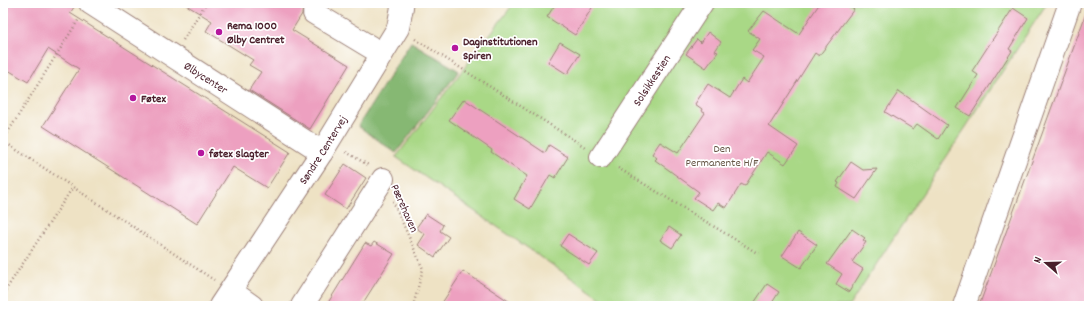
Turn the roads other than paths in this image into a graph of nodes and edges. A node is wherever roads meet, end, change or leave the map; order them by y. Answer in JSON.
{"nodes":[{"id":1,"x":401,"y":3,"type":"edge"},
{"id":2,"x":702,"y":3,"type":"edge"},
{"id":3,"x":1070,"y":3,"type":"edge"},
{"id":4,"x":85,"y":10,"type":"edge"},
{"id":5,"x":314,"y":13,"type":"dead end"},
{"id":6,"x":382,"y":54,"type":"junction"},
{"id":7,"x":326,"y":147,"type":"junction"},
{"id":8,"x":601,"y":157,"type":"road end"},
{"id":9,"x":383,"y":179,"type":"road end"},
{"id":10,"x":226,"y":299,"type":"edge"},
{"id":11,"x":252,"y":306,"type":"edge"},
{"id":12,"x":302,"y":306,"type":"edge"},
{"id":13,"x":964,"y":306,"type":"edge"}],
"edges":[{"from":1,"to":6,"type":"street","name":"Søndre Centervej"},
{"from":2,"to":8,"type":"street","name":"Solsikkestien"},
{"from":3,"to":13,"type":"street"},
{"from":4,"to":7,"type":"street","name":"Ølbycenter"},
{"from":5,"to":6,"type":"street"},
{"from":6,"to":7,"type":"street","name":"Søndre Centervej"},
{"from":7,"to":10,"type":"street","name":"Søndre Centervej"},
{"from":9,"to":12,"type":"street"},
{"from":10,"to":11,"type":"street"}]}
